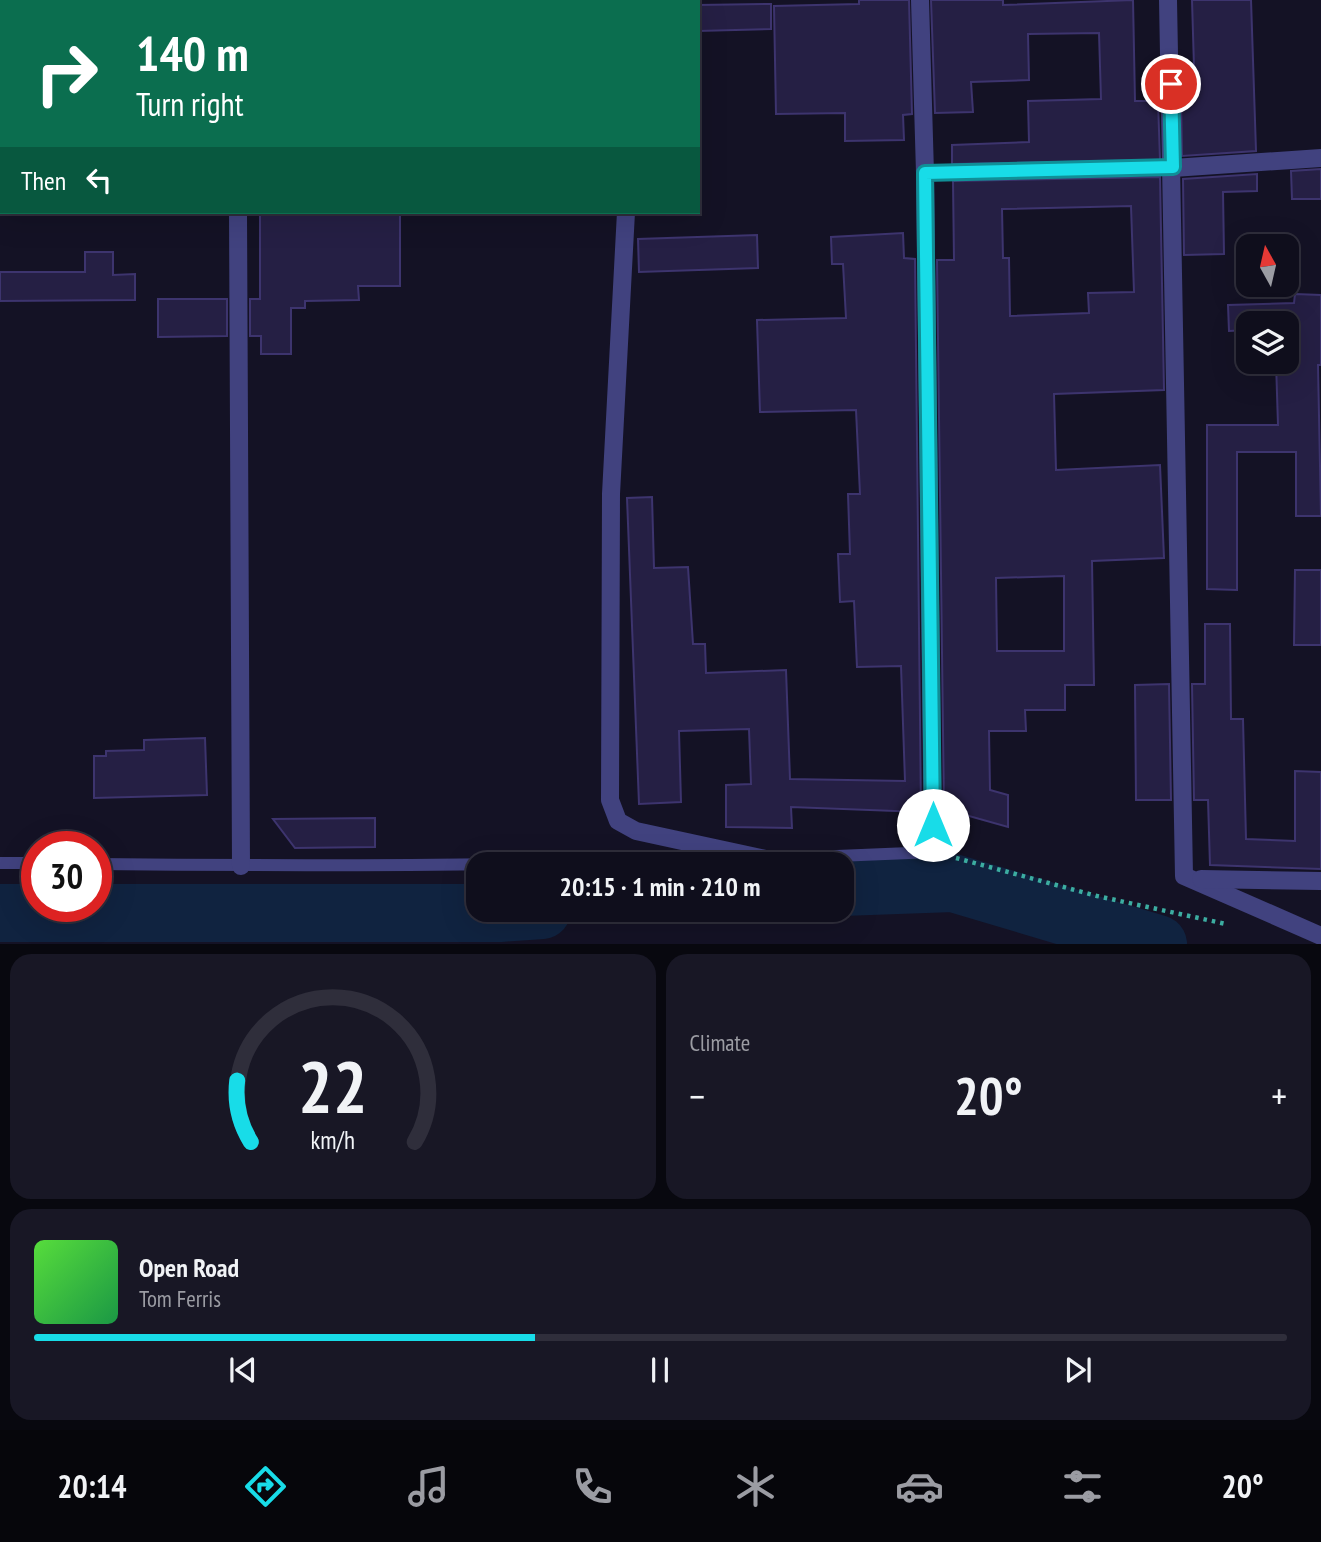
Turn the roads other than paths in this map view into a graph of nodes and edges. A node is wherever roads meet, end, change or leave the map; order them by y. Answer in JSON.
{"nodes":[{"id":1,"x":920,"y":0,"type":"edge"},
{"id":2,"x":1168,"y":0,"type":"edge"},
{"id":3,"x":1321,"y":158,"type":"edge"},
{"id":4,"x":1173,"y":167,"type":"junction"},
{"id":5,"x":925,"y":173,"type":"junction"},
{"id":6,"x":238,"y":214,"type":"edge"},
{"id":7,"x":626,"y":214,"type":"edge"},
{"id":8,"x":733,"y":852,"type":"edge"},
{"id":9,"x":933,"y":852,"type":"joint"},
{"id":10,"x":854,"y":856,"type":"edge"},
{"id":11,"x":0,"y":863,"type":"edge"},
{"id":12,"x":21,"y":863,"type":"edge"},
{"id":13,"x":466,"y":863,"type":"edge"},
{"id":14,"x":112,"y":864,"type":"edge"},
{"id":15,"x":241,"y":866,"type":"junction"},
{"id":16,"x":1191,"y":879,"type":"junction"},
{"id":17,"x":1321,"y":881,"type":"edge"},
{"id":18,"x":1321,"y":936,"type":"edge"}],
"edges":[{"from":1,"to":5,"type":"street"},
{"from":2,"to":4,"type":"street"},
{"from":3,"to":4,"type":"street"},
{"from":4,"to":5,"type":"lane"},
{"from":4,"to":16,"type":"street"},
{"from":5,"to":9,"type":"street"},
{"from":6,"to":15,"type":"street"},
{"from":7,"to":8,"type":"street"},
{"from":9,"to":10,"type":"lane"},
{"from":11,"to":12,"type":"lane"},
{"from":13,"to":15,"type":"lane"},
{"from":14,"to":15,"type":"lane"},
{"from":16,"to":17,"type":"street"},
{"from":16,"to":18,"type":"street"}]}
